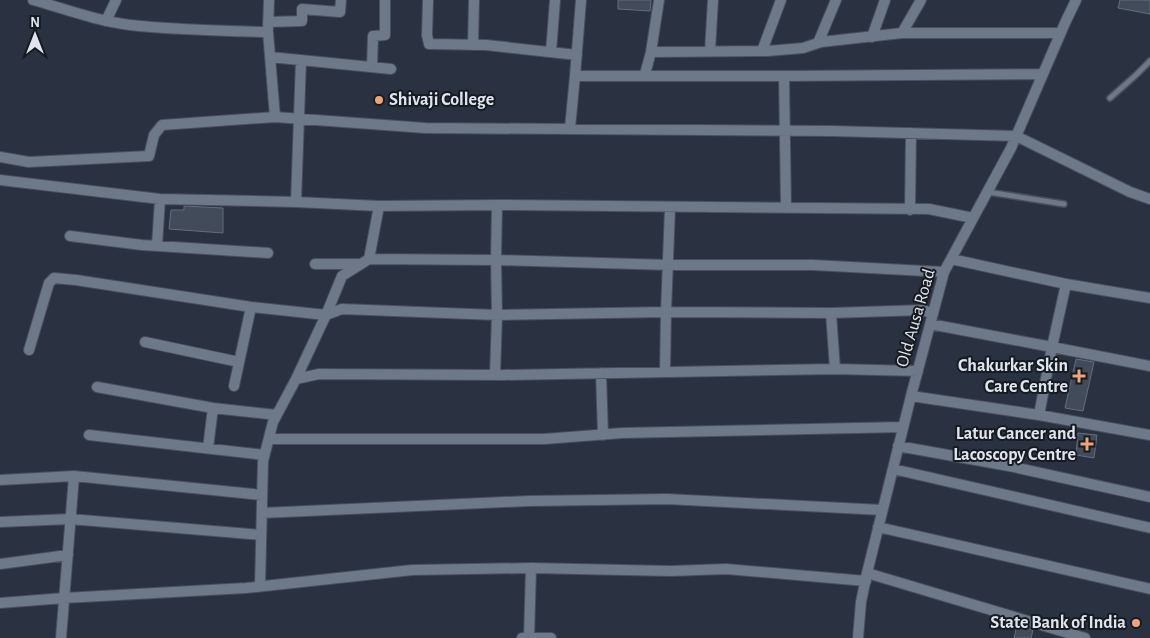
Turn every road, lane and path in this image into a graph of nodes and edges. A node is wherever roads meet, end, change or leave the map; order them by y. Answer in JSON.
{"nodes":[{"id":1,"x":33,"y":0,"type":"edge"},
{"id":2,"x":116,"y":0,"type":"edge"},
{"id":3,"x":268,"y":0,"type":"edge"},
{"id":4,"x":340,"y":0,"type":"edge"},
{"id":5,"x":385,"y":0,"type":"edge"},
{"id":6,"x":428,"y":0,"type":"edge"},
{"id":7,"x":474,"y":0,"type":"edge"},
{"id":8,"x":555,"y":0,"type":"edge"},
{"id":9,"x":581,"y":0,"type":"edge"},
{"id":10,"x":658,"y":0,"type":"edge"},
{"id":11,"x":713,"y":0,"type":"edge"},
{"id":12,"x":781,"y":0,"type":"edge"},
{"id":13,"x":836,"y":0,"type":"edge"},
{"id":14,"x":885,"y":0,"type":"edge"},
{"id":15,"x":921,"y":0,"type":"edge"},
{"id":16,"x":1076,"y":0,"type":"edge"},
{"id":17,"x":106,"y":21,"type":"junction"},
{"id":18,"x":268,"y":27,"type":"junction"},
{"id":19,"x":1060,"y":33,"type":"junction"},
{"id":20,"x":902,"y":34,"type":"junction"},
{"id":21,"x":872,"y":36,"type":"junction"},
{"id":22,"x":818,"y":43,"type":"junction"},
{"id":23,"x":473,"y":45,"type":"junction"},
{"id":24,"x":551,"y":52,"type":"junction"},
{"id":25,"x":651,"y":52,"type":"junction"},
{"id":26,"x":710,"y":52,"type":"junction"},
{"id":27,"x":762,"y":52,"type":"junction"},
{"id":28,"x":576,"y":55,"type":"junction"},
{"id":29,"x":270,"y":57,"type":"junction"},
{"id":30,"x":301,"y":60,"type":"junction"},
{"id":31,"x":1150,"y":61,"type":"edge"},
{"id":32,"x":372,"y":67,"type":"junction"},
{"id":33,"x":391,"y":69,"type":"dead end"},
{"id":34,"x":646,"y":74,"type":"junction"},
{"id":35,"x":1042,"y":74,"type":"junction"},
{"id":36,"x":575,"y":76,"type":"junction"},
{"id":37,"x":784,"y":76,"type":"junction"},
{"id":38,"x":1110,"y":98,"type":"dead end"},
{"id":39,"x":275,"y":117,"type":"junction"},
{"id":40,"x":300,"y":118,"type":"junction"},
{"id":41,"x":570,"y":128,"type":"junction"},
{"id":42,"x":784,"y":130,"type":"junction"},
{"id":43,"x":911,"y":133,"type":"junction"},
{"id":44,"x":1016,"y":136,"type":"junction"},
{"id":45,"x":0,"y":157,"type":"edge"},
{"id":46,"x":0,"y":180,"type":"edge"},
{"id":47,"x":987,"y":192,"type":"junction"},
{"id":48,"x":1150,"y":199,"type":"edge"},
{"id":49,"x":160,"y":200,"type":"junction"},
{"id":50,"x":296,"y":202,"type":"junction"},
{"id":51,"x":1064,"y":204,"type":"dead end"},
{"id":52,"x":497,"y":205,"type":"junction"},
{"id":53,"x":379,"y":206,"type":"junction"},
{"id":54,"x":670,"y":208,"type":"junction"},
{"id":55,"x":786,"y":208,"type":"junction"},
{"id":56,"x":910,"y":210,"type":"junction"},
{"id":57,"x":973,"y":218,"type":"junction"},
{"id":58,"x":70,"y":236,"type":"dead end"},
{"id":59,"x":157,"y":246,"type":"junction"},
{"id":60,"x":268,"y":253,"type":"dead end"},
{"id":61,"x":951,"y":259,"type":"junction"},
{"id":62,"x":496,"y":260,"type":"junction"},
{"id":63,"x":366,"y":261,"type":"junction"},
{"id":64,"x":316,"y":264,"type":"dead end"},
{"id":65,"x":669,"y":265,"type":"junction"},
{"id":66,"x":944,"y":272,"type":"junction"},
{"id":67,"x":1066,"y":284,"type":"junction"},
{"id":68,"x":1150,"y":298,"type":"edge"},
{"id":69,"x":251,"y":307,"type":"junction"},
{"id":70,"x":666,"y":312,"type":"junction"},
{"id":71,"x":832,"y":313,"type":"junction"},
{"id":72,"x":326,"y":315,"type":"junction"},
{"id":73,"x":497,"y":315,"type":"junction"},
{"id":74,"x":932,"y":319,"type":"junction"},
{"id":75,"x":145,"y":342,"type":"dead end"},
{"id":76,"x":1052,"y":347,"type":"junction"},
{"id":77,"x":29,"y":350,"type":"dead end"},
{"id":78,"x":239,"y":362,"type":"junction"},
{"id":79,"x":1150,"y":366,"type":"edge"},
{"id":80,"x":835,"y":369,"type":"junction"},
{"id":81,"x":918,"y":371,"type":"junction"},
{"id":82,"x":665,"y":372,"type":"junction"},
{"id":83,"x":601,"y":373,"type":"junction"},
{"id":84,"x":495,"y":375,"type":"junction"},
{"id":85,"x":296,"y":379,"type":"junction"},
{"id":86,"x":97,"y":386,"type":"dead end"},
{"id":87,"x":234,"y":386,"type":"dead end"},
{"id":88,"x":911,"y":396,"type":"junction"},
{"id":89,"x":213,"y":408,"type":"junction"},
{"id":90,"x":277,"y":415,"type":"junction"},
{"id":91,"x":1039,"y":415,"type":"junction"},
{"id":92,"x":903,"y":427,"type":"junction"},
{"id":93,"x":88,"y":434,"type":"dead end"},
{"id":94,"x":603,"y":435,"type":"junction"},
{"id":95,"x":1150,"y":435,"type":"edge"},
{"id":96,"x":269,"y":439,"type":"junction"},
{"id":97,"x":898,"y":446,"type":"junction"},
{"id":98,"x":208,"y":448,"type":"junction"},
{"id":99,"x":264,"y":456,"type":"junction"},
{"id":100,"x":893,"y":469,"type":"junction"},
{"id":101,"x":74,"y":476,"type":"junction"},
{"id":102,"x":0,"y":480,"type":"edge"},
{"id":103,"x":262,"y":495,"type":"junction"},
{"id":104,"x":1150,"y":496,"type":"edge"},
{"id":105,"x":882,"y":510,"type":"junction"},
{"id":106,"x":262,"y":513,"type":"junction"},
{"id":107,"x":70,"y":519,"type":"junction"},
{"id":108,"x":0,"y":522,"type":"edge"},
{"id":109,"x":878,"y":527,"type":"junction"},
{"id":110,"x":1150,"y":528,"type":"edge"},
{"id":111,"x":261,"y":535,"type":"junction"},
{"id":112,"x":68,"y":555,"type":"junction"},
{"id":113,"x":0,"y":564,"type":"edge"},
{"id":114,"x":532,"y":568,"type":"junction"},
{"id":115,"x":866,"y":577,"type":"junction"},
{"id":116,"x":260,"y":586,"type":"junction"},
{"id":117,"x":1150,"y":589,"type":"edge"},
{"id":118,"x":64,"y":598,"type":"junction"},
{"id":119,"x":0,"y":603,"type":"edge"},
{"id":120,"x":61,"y":638,"type":"edge"},
{"id":121,"x":522,"y":638,"type":"edge"},
{"id":122,"x":529,"y":638,"type":"edge"},
{"id":123,"x":551,"y":638,"type":"edge"},
{"id":124,"x":858,"y":638,"type":"edge"},
{"id":125,"x":1085,"y":638,"type":"edge"}],
"edges":[{"from":1,"to":17,"type":"street"},
{"from":2,"to":17,"type":"street"},
{"from":3,"to":18,"type":"street"},
{"from":4,"to":18,"type":"street"},
{"from":5,"to":32,"type":"street"},
{"from":6,"to":23,"type":"street"},
{"from":7,"to":23,"type":"street"},
{"from":8,"to":24,"type":"street"},
{"from":9,"to":28,"type":"street"},
{"from":10,"to":25,"type":"street"},
{"from":11,"to":26,"type":"street"},
{"from":12,"to":27,"type":"street"},
{"from":13,"to":22,"type":"street"},
{"from":14,"to":21,"type":"street"},
{"from":15,"to":20,"type":"street"},
{"from":16,"to":19,"type":"street","name":"Old Ausa Road"},
{"from":17,"to":18,"type":"street"},
{"from":18,"to":29,"type":"street"},
{"from":19,"to":20,"type":"street"},
{"from":19,"to":35,"type":"street","name":"Old Ausa Road"},
{"from":20,"to":21,"type":"street"},
{"from":21,"to":22,"type":"street"},
{"from":22,"to":27,"type":"street"},
{"from":23,"to":24,"type":"street"},
{"from":24,"to":28,"type":"street"},
{"from":25,"to":26,"type":"street"},
{"from":25,"to":34,"type":"street"},
{"from":26,"to":27,"type":"street"},
{"from":28,"to":36,"type":"street"},
{"from":29,"to":30,"type":"street"},
{"from":29,"to":39,"type":"street"},
{"from":30,"to":32,"type":"street"},
{"from":30,"to":40,"type":"street"},
{"from":31,"to":38,"type":"lane"},
{"from":32,"to":33,"type":"street"},
{"from":34,"to":36,"type":"street"},
{"from":34,"to":37,"type":"street"},
{"from":35,"to":37,"type":"street"},
{"from":35,"to":44,"type":"street","name":"Old Ausa Road"},
{"from":36,"to":41,"type":"street"},
{"from":37,"to":42,"type":"street"},
{"from":39,"to":40,"type":"street"},
{"from":39,"to":45,"type":"street"},
{"from":40,"to":41,"type":"street"},
{"from":40,"to":50,"type":"street"},
{"from":41,"to":42,"type":"street"},
{"from":42,"to":43,"type":"street"},
{"from":42,"to":55,"type":"street"},
{"from":43,"to":44,"type":"street"},
{"from":43,"to":56,"type":"street"},
{"from":44,"to":47,"type":"street","name":"Old Ausa Road"},
{"from":44,"to":48,"type":"street"},
{"from":46,"to":49,"type":"street"},
{"from":47,"to":51,"type":"lane"},
{"from":47,"to":57,"type":"street","name":"Old Ausa Road"},
{"from":49,"to":50,"type":"street"},
{"from":49,"to":59,"type":"street"},
{"from":50,"to":53,"type":"street"},
{"from":52,"to":53,"type":"street"},
{"from":52,"to":54,"type":"street"},
{"from":52,"to":62,"type":"street"},
{"from":53,"to":63,"type":"street"},
{"from":54,"to":55,"type":"street"},
{"from":54,"to":65,"type":"street"},
{"from":55,"to":56,"type":"street"},
{"from":56,"to":57,"type":"street"},
{"from":57,"to":61,"type":"street","name":"Old Ausa Road"},
{"from":58,"to":59,"type":"street"},
{"from":59,"to":60,"type":"street"},
{"from":61,"to":66,"type":"street","name":"Old Ausa Road"},
{"from":61,"to":67,"type":"street"},
{"from":62,"to":63,"type":"street"},
{"from":62,"to":65,"type":"street"},
{"from":62,"to":73,"type":"street"},
{"from":63,"to":64,"type":"street"},
{"from":63,"to":72,"type":"street"},
{"from":65,"to":66,"type":"street"},
{"from":65,"to":70,"type":"street"},
{"from":66,"to":74,"type":"street","name":"Old Ausa Road"},
{"from":67,"to":68,"type":"street"},
{"from":67,"to":76,"type":"street"},
{"from":69,"to":72,"type":"street"},
{"from":69,"to":77,"type":"street"},
{"from":69,"to":78,"type":"street"},
{"from":70,"to":71,"type":"street"},
{"from":70,"to":73,"type":"street"},
{"from":70,"to":82,"type":"street"},
{"from":71,"to":74,"type":"street"},
{"from":71,"to":80,"type":"street"},
{"from":72,"to":73,"type":"street"},
{"from":72,"to":85,"type":"street"},
{"from":73,"to":84,"type":"street"},
{"from":74,"to":76,"type":"street"},
{"from":74,"to":81,"type":"street","name":"Old Ausa Road"},
{"from":75,"to":78,"type":"street"},
{"from":76,"to":79,"type":"street"},
{"from":76,"to":91,"type":"street"},
{"from":78,"to":87,"type":"street"},
{"from":80,"to":81,"type":"street"},
{"from":80,"to":82,"type":"street"},
{"from":81,"to":88,"type":"street","name":"Old Ausa Road"},
{"from":82,"to":83,"type":"street"},
{"from":83,"to":84,"type":"street"},
{"from":83,"to":94,"type":"street"},
{"from":84,"to":85,"type":"street"},
{"from":85,"to":90,"type":"street"},
{"from":86,"to":89,"type":"street"},
{"from":88,"to":91,"type":"street"},
{"from":88,"to":92,"type":"street","name":"Old Ausa Road"},
{"from":89,"to":90,"type":"street"},
{"from":89,"to":98,"type":"street"},
{"from":90,"to":96,"type":"street"},
{"from":91,"to":95,"type":"street"},
{"from":92,"to":94,"type":"street"},
{"from":92,"to":97,"type":"street","name":"Old Ausa Road"},
{"from":93,"to":98,"type":"street"},
{"from":94,"to":96,"type":"street"},
{"from":96,"to":99,"type":"street"},
{"from":97,"to":100,"type":"street","name":"Old Ausa Road"},
{"from":97,"to":104,"type":"street"},
{"from":98,"to":99,"type":"street"},
{"from":99,"to":103,"type":"street"},
{"from":100,"to":105,"type":"street","name":"Old Ausa Road"},
{"from":100,"to":110,"type":"street"},
{"from":101,"to":102,"type":"street"},
{"from":101,"to":103,"type":"street"},
{"from":101,"to":107,"type":"street"},
{"from":103,"to":106,"type":"street"},
{"from":105,"to":106,"type":"street"},
{"from":105,"to":109,"type":"street","name":"Old Ausa Road"},
{"from":106,"to":111,"type":"street"},
{"from":107,"to":108,"type":"street"},
{"from":107,"to":111,"type":"street"},
{"from":107,"to":112,"type":"street"},
{"from":109,"to":115,"type":"street","name":"Old Ausa Road"},
{"from":109,"to":117,"type":"street"},
{"from":111,"to":116,"type":"street"},
{"from":112,"to":113,"type":"street"},
{"from":112,"to":118,"type":"street"},
{"from":114,"to":115,"type":"street"},
{"from":114,"to":116,"type":"street"},
{"from":114,"to":122,"type":"street"},
{"from":115,"to":124,"type":"street","name":"Old Ausa Road"},
{"from":115,"to":125,"type":"street"},
{"from":116,"to":118,"type":"street"},
{"from":118,"to":119,"type":"street"},
{"from":118,"to":120,"type":"street"},
{"from":121,"to":122,"type":"street"},
{"from":122,"to":123,"type":"street"}]}
